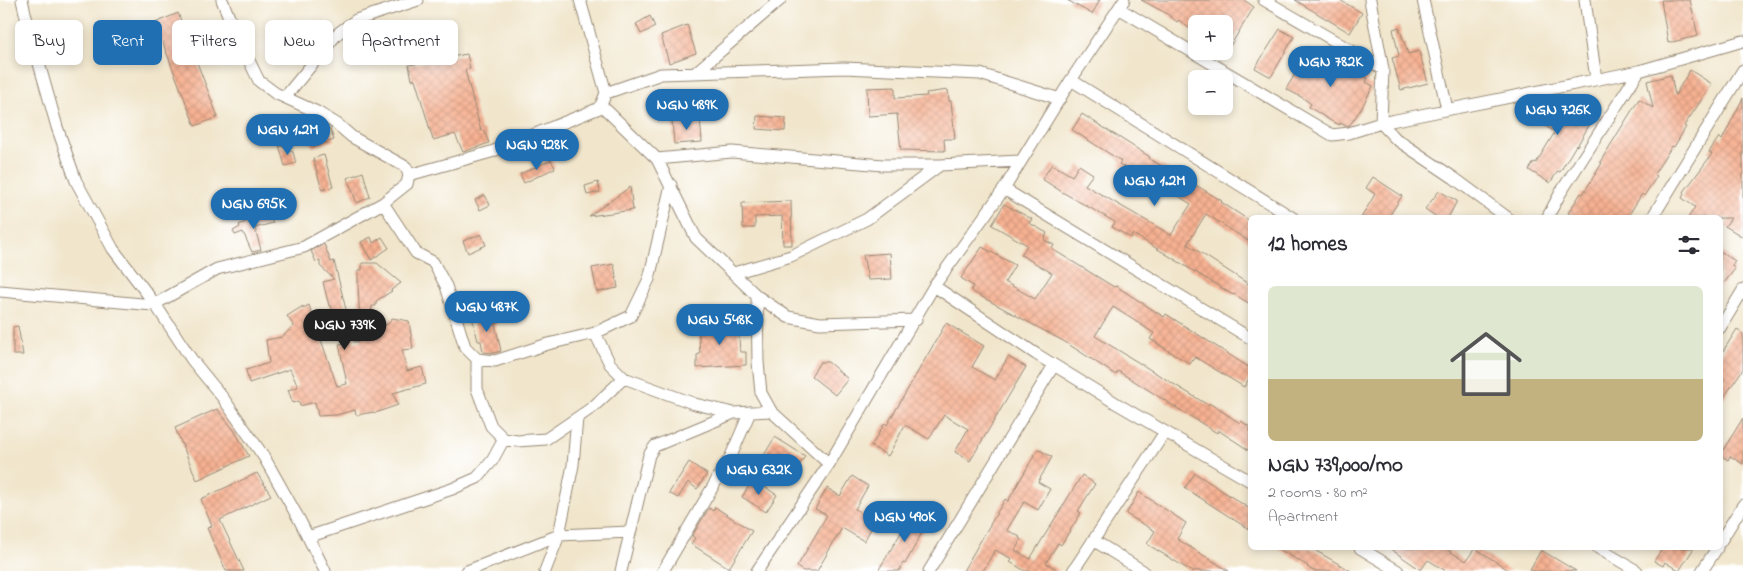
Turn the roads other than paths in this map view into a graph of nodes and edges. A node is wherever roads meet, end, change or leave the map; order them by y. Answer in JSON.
{"nodes":[{"id":1,"x":22,"y":0,"type":"edge"},
{"id":2,"x":222,"y":0,"type":"edge"},
{"id":3,"x":418,"y":0,"type":"edge"},
{"id":4,"x":580,"y":0,"type":"edge"},
{"id":5,"x":780,"y":0,"type":"edge"},
{"id":6,"x":1264,"y":0,"type":"edge"},
{"id":7,"x":1370,"y":0,"type":"edge"},
{"id":8,"x":1423,"y":0,"type":"edge"},
{"id":9,"x":1584,"y":0,"type":"edge"},
{"id":10,"x":1122,"y":4,"type":"edge"},
{"id":11,"x":1743,"y":41,"type":"edge"},
{"id":12,"x":1383,"y":68,"type":"junction"},
{"id":13,"x":1743,"y":70,"type":"edge"},
{"id":14,"x":1638,"y":71,"type":"junction"},
{"id":15,"x":695,"y":73,"type":"junction"},
{"id":16,"x":1596,"y":79,"type":"junction"},
{"id":17,"x":1071,"y":80,"type":"junction"},
{"id":18,"x":606,"y":93,"type":"junction"},
{"id":19,"x":285,"y":97,"type":"junction"},
{"id":20,"x":1060,"y":98,"type":"junction"},
{"id":21,"x":602,"y":105,"type":"junction"},
{"id":22,"x":1447,"y":109,"type":"junction"},
{"id":23,"x":1381,"y":123,"type":"junction"},
{"id":24,"x":657,"y":159,"type":"junction"},
{"id":25,"x":1020,"y":162,"type":"junction"},
{"id":26,"x":940,"y":165,"type":"junction"},
{"id":27,"x":409,"y":176,"type":"junction"},
{"id":28,"x":671,"y":184,"type":"junction"},
{"id":29,"x":1004,"y":189,"type":"junction"},
{"id":30,"x":383,"y":202,"type":"junction"},
{"id":31,"x":1288,"y":215,"type":"edge"},
{"id":32,"x":1504,"y":215,"type":"edge"},
{"id":33,"x":1549,"y":215,"type":"edge"},
{"id":34,"x":1654,"y":215,"type":"edge"},
{"id":35,"x":734,"y":273,"type":"junction"},
{"id":36,"x":934,"y":286,"type":"junction"},
{"id":37,"x":1743,"y":290,"type":"edge"},
{"id":38,"x":0,"y":291,"type":"edge"},
{"id":39,"x":757,"y":296,"type":"junction"},
{"id":40,"x":154,"y":304,"type":"junction"},
{"id":41,"x":916,"y":320,"type":"junction"},
{"id":42,"x":1723,"y":323,"type":"edge"},
{"id":43,"x":595,"y":333,"type":"junction"},
{"id":44,"x":1248,"y":337,"type":"edge"},
{"id":45,"x":477,"y":360,"type":"junction"},
{"id":46,"x":1054,"y":365,"type":"junction"},
{"id":47,"x":624,"y":378,"type":"junction"},
{"id":48,"x":771,"y":411,"type":"junction"},
{"id":49,"x":750,"y":412,"type":"junction"},
{"id":50,"x":734,"y":413,"type":"junction"},
{"id":51,"x":577,"y":418,"type":"junction"},
{"id":52,"x":1165,"y":432,"type":"junction"},
{"id":53,"x":504,"y":439,"type":"junction"},
{"id":54,"x":829,"y":464,"type":"junction"},
{"id":55,"x":1248,"y":481,"type":"edge"},
{"id":56,"x":1743,"y":506,"type":"edge"},
{"id":57,"x":630,"y":532,"type":"junction"},
{"id":58,"x":559,"y":535,"type":"junction"},
{"id":59,"x":308,"y":537,"type":"junction"},
{"id":60,"x":1723,"y":537,"type":"edge"},
{"id":61,"x":1093,"y":540,"type":"junction"},
{"id":62,"x":1363,"y":550,"type":"edge"},
{"id":63,"x":1601,"y":550,"type":"edge"},
{"id":64,"x":1716,"y":550,"type":"edge"},
{"id":65,"x":325,"y":571,"type":"edge"},
{"id":66,"x":467,"y":571,"type":"edge"},
{"id":67,"x":546,"y":571,"type":"edge"},
{"id":68,"x":621,"y":571,"type":"edge"},
{"id":69,"x":663,"y":571,"type":"edge"},
{"id":70,"x":758,"y":571,"type":"edge"},
{"id":71,"x":929,"y":571,"type":"edge"},
{"id":72,"x":1073,"y":571,"type":"edge"},
{"id":73,"x":1143,"y":571,"type":"edge"},
{"id":74,"x":1398,"y":571,"type":"edge"},
{"id":75,"x":1637,"y":571,"type":"edge"},
{"id":76,"x":1702,"y":571,"type":"edge"}],
"edges":[{"from":1,"to":40,"type":"street"},
{"from":2,"to":19,"type":"street"},
{"from":3,"to":19,"type":"street"},
{"from":4,"to":18,"type":"street"},
{"from":5,"to":15,"type":"street"},
{"from":6,"to":12,"type":"street"},
{"from":7,"to":12,"type":"street"},
{"from":8,"to":22,"type":"street"},
{"from":9,"to":16,"type":"street"},
{"from":10,"to":17,"type":"street"},
{"from":10,"to":23,"type":"street"},
{"from":11,"to":14,"type":"street"},
{"from":12,"to":23,"type":"street"},
{"from":13,"to":34,"type":"street"},
{"from":14,"to":16,"type":"street"},
{"from":14,"to":33,"type":"street"},
{"from":15,"to":18,"type":"street"},
{"from":15,"to":20,"type":"street"},
{"from":16,"to":22,"type":"street"},
{"from":17,"to":20,"type":"street"},
{"from":17,"to":31,"type":"street"},
{"from":18,"to":21,"type":"street"},
{"from":19,"to":27,"type":"street"},
{"from":20,"to":25,"type":"street"},
{"from":21,"to":24,"type":"street"},
{"from":21,"to":27,"type":"street"},
{"from":22,"to":23,"type":"street"},
{"from":23,"to":32,"type":"street"},
{"from":24,"to":26,"type":"street"},
{"from":24,"to":28,"type":"street"},
{"from":25,"to":26,"type":"street"},
{"from":25,"to":29,"type":"street"},
{"from":26,"to":35,"type":"street"},
{"from":27,"to":30,"type":"street"},
{"from":28,"to":35,"type":"street"},
{"from":28,"to":43,"type":"street"},
{"from":29,"to":36,"type":"street"},
{"from":29,"to":44,"type":"street"},
{"from":30,"to":40,"type":"street"},
{"from":30,"to":45,"type":"street"},
{"from":35,"to":39,"type":"street"},
{"from":36,"to":41,"type":"street"},
{"from":36,"to":46,"type":"street"},
{"from":37,"to":42,"type":"street"},
{"from":38,"to":40,"type":"street"},
{"from":39,"to":41,"type":"street"},
{"from":39,"to":48,"type":"street"},
{"from":40,"to":59,"type":"street"},
{"from":41,"to":54,"type":"street"},
{"from":43,"to":45,"type":"street"},
{"from":43,"to":47,"type":"street"},
{"from":45,"to":53,"type":"street"},
{"from":46,"to":52,"type":"street"},
{"from":46,"to":71,"type":"street"},
{"from":47,"to":50,"type":"street"},
{"from":47,"to":51,"type":"street"},
{"from":48,"to":49,"type":"street"},
{"from":48,"to":54,"type":"street"},
{"from":49,"to":50,"type":"street"},
{"from":49,"to":69,"type":"street"},
{"from":50,"to":57,"type":"street"},
{"from":51,"to":53,"type":"street"},
{"from":51,"to":58,"type":"street"},
{"from":52,"to":55,"type":"street"},
{"from":52,"to":61,"type":"street"},
{"from":53,"to":59,"type":"street"},
{"from":54,"to":70,"type":"street"},
{"from":56,"to":60,"type":"street"},
{"from":57,"to":58,"type":"street"},
{"from":57,"to":68,"type":"street"},
{"from":58,"to":66,"type":"street"},
{"from":58,"to":67,"type":"street"},
{"from":59,"to":65,"type":"street"},
{"from":61,"to":72,"type":"street"},
{"from":61,"to":73,"type":"street"},
{"from":62,"to":74,"type":"street"},
{"from":63,"to":75,"type":"street"},
{"from":64,"to":76,"type":"street"}]}
